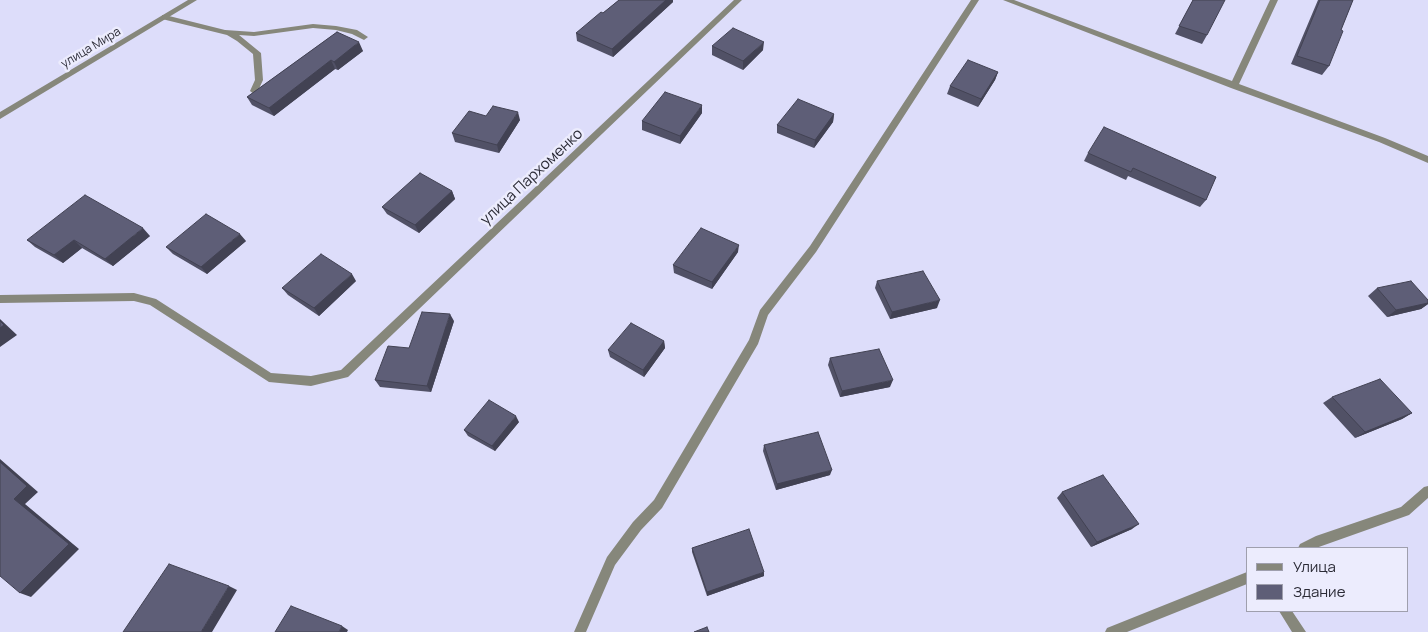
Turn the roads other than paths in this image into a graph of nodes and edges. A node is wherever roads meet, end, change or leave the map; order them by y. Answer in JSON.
{"nodes":[{"id":1,"x":193,"y":0,"type":"edge"},
{"id":2,"x":738,"y":0,"type":"edge"},
{"id":3,"x":975,"y":0,"type":"edge"},
{"id":4,"x":1007,"y":0,"type":"edge"},
{"id":5,"x":1274,"y":0,"type":"edge"},
{"id":6,"x":165,"y":17,"type":"junction"},
{"id":7,"x":225,"y":32,"type":"junction"},
{"id":8,"x":364,"y":37,"type":"dead end"},
{"id":9,"x":1234,"y":86,"type":"junction"},
{"id":10,"x":254,"y":90,"type":"edge"},
{"id":11,"x":0,"y":116,"type":"edge"},
{"id":12,"x":1428,"y":160,"type":"edge"},
{"id":13,"x":0,"y":299,"type":"edge"},
{"id":14,"x":1428,"y":490,"type":"edge"},
{"id":15,"x":1306,"y":547,"type":"edge"},
{"id":16,"x":1246,"y":578,"type":"edge"},
{"id":17,"x":1286,"y":612,"type":"edge"},
{"id":18,"x":580,"y":632,"type":"edge"},
{"id":19,"x":1112,"y":632,"type":"edge"},
{"id":20,"x":1300,"y":632,"type":"edge"}],
"edges":[{"from":1,"to":6,"type":"street","name":"улица Мира"},
{"from":2,"to":13,"type":"street","name":"улица Пархоменко"},
{"from":3,"to":18,"type":"street"},
{"from":4,"to":9,"type":"street"},
{"from":5,"to":9,"type":"street"},
{"from":6,"to":7,"type":"street"},
{"from":6,"to":11,"type":"street","name":"улица Мира"},
{"from":7,"to":8,"type":"street"},
{"from":7,"to":10,"type":"street"},
{"from":9,"to":12,"type":"street"},
{"from":14,"to":15,"type":"street"},
{"from":16,"to":19,"type":"street"},
{"from":17,"to":20,"type":"street"}]}
